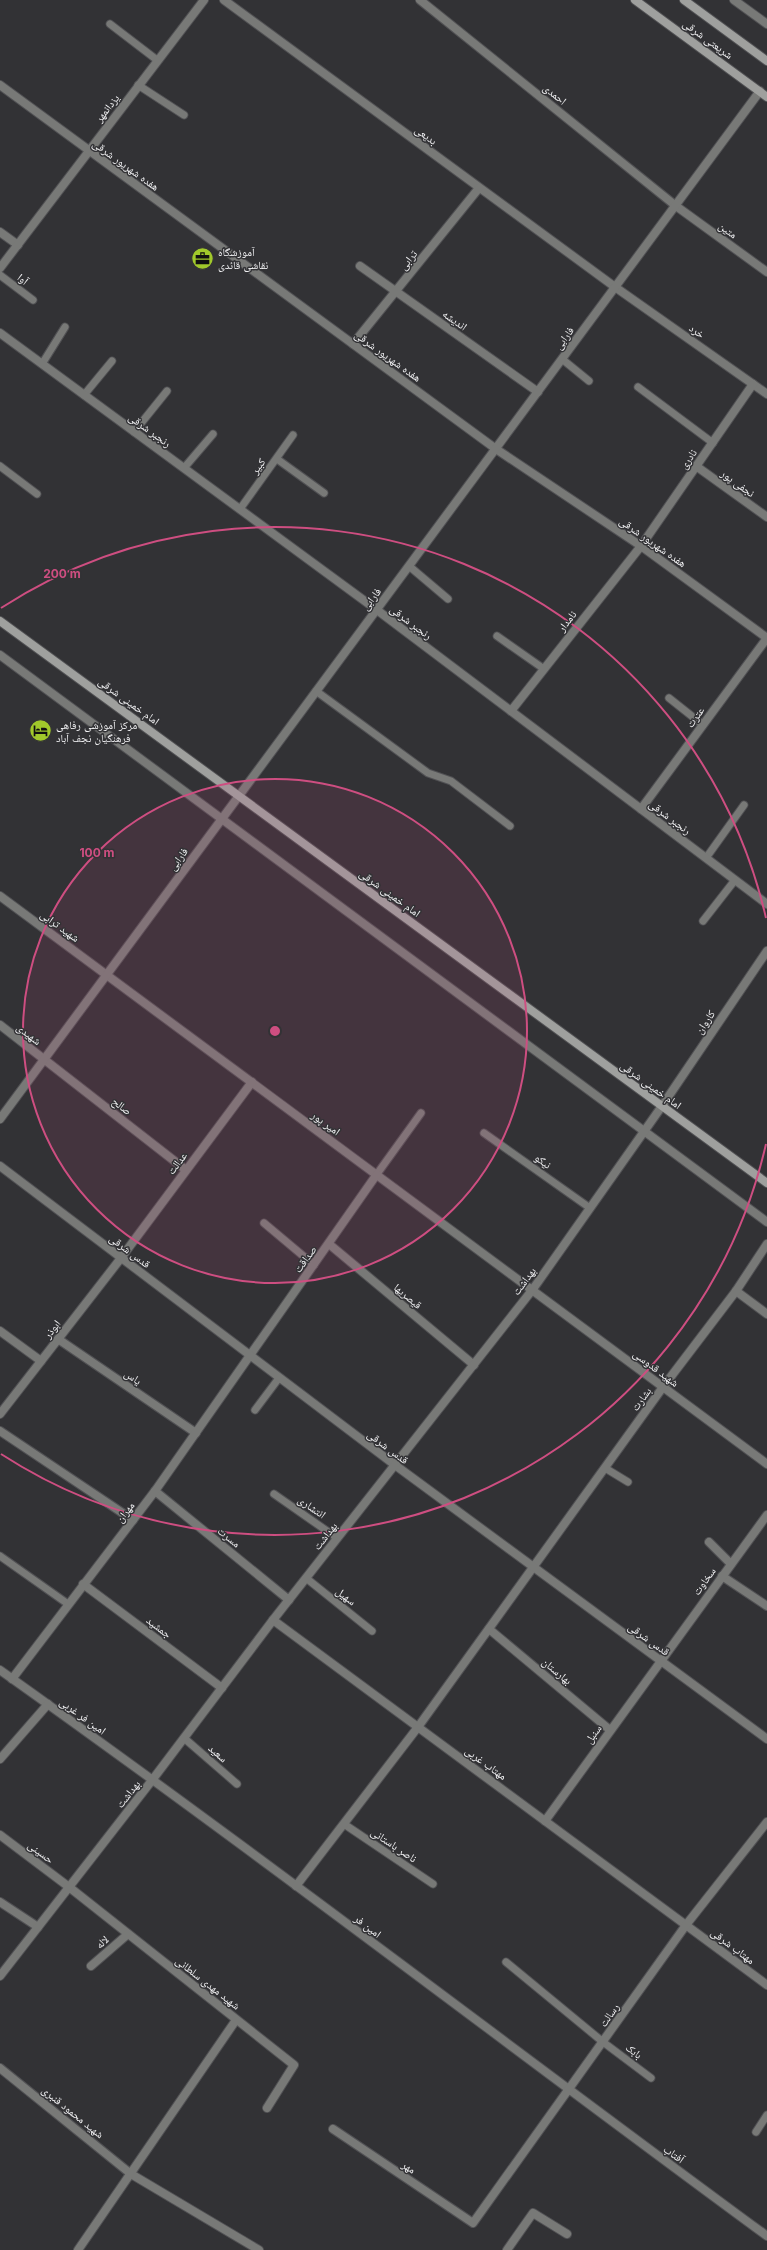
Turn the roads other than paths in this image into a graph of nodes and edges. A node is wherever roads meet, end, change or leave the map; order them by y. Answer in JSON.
{"nodes":[{"id":1,"x":204,"y":0,"type":"edge"},
{"id":2,"x":224,"y":0,"type":"edge"},
{"id":3,"x":420,"y":0,"type":"edge"},
{"id":4,"x":636,"y":0,"type":"edge"},
{"id":5,"x":684,"y":0,"type":"edge"},
{"id":6,"x":734,"y":0,"type":"edge"},
{"id":7,"x":110,"y":24,"type":"dead end"},
{"id":8,"x":767,"y":24,"type":"edge"},
{"id":9,"x":157,"y":60,"type":"junction"},
{"id":10,"x":767,"y":60,"type":"edge"},
{"id":11,"x":138,"y":84,"type":"junction"},
{"id":12,"x":0,"y":85,"type":"edge"},
{"id":13,"x":760,"y":91,"type":"junction"},
{"id":14,"x":767,"y":97,"type":"edge"},
{"id":15,"x":184,"y":115,"type":"dead end"},
{"id":16,"x":88,"y":151,"type":"junction"},
{"id":17,"x":479,"y":188,"type":"junction"},
{"id":18,"x":676,"y":206,"type":"junction"},
{"id":19,"x":0,"y":232,"type":"edge"},
{"id":20,"x":18,"y":244,"type":"junction"},
{"id":21,"x":360,"y":266,"type":"dead end"},
{"id":22,"x":0,"y":268,"type":"edge"},
{"id":23,"x":767,"y":272,"type":"edge"},
{"id":24,"x":0,"y":275,"type":"edge"},
{"id":25,"x":615,"y":287,"type":"junction"},
{"id":26,"x":397,"y":292,"type":"junction"},
{"id":27,"x":33,"y":300,"type":"dead end"},
{"id":28,"x":65,"y":327,"type":"dead end"},
{"id":29,"x":0,"y":333,"type":"edge"},
{"id":30,"x":353,"y":344,"type":"junction"},
{"id":31,"x":562,"y":359,"type":"junction"},
{"id":32,"x":112,"y":361,"type":"dead end"},
{"id":33,"x":42,"y":364,"type":"junction"},
{"id":34,"x":589,"y":381,"type":"dead end"},
{"id":35,"x":753,"y":384,"type":"junction"},
{"id":36,"x":638,"y":387,"type":"dead end"},
{"id":37,"x":167,"y":391,"type":"dead end"},
{"id":38,"x":538,"y":392,"type":"junction"},
{"id":39,"x":767,"y":394,"type":"edge"},
{"id":40,"x":84,"y":395,"type":"junction"},
{"id":41,"x":134,"y":432,"type":"junction"},
{"id":42,"x":213,"y":434,"type":"dead end"},
{"id":43,"x":293,"y":435,"type":"dead end"},
{"id":44,"x":713,"y":443,"type":"junction"},
{"id":45,"x":496,"y":449,"type":"junction"},
{"id":46,"x":276,"y":459,"type":"junction"},
{"id":47,"x":0,"y":466,"type":"edge"},
{"id":48,"x":696,"y":466,"type":"junction"},
{"id":49,"x":184,"y":468,"type":"junction"},
{"id":50,"x":324,"y":493,"type":"dead end"},
{"id":51,"x":37,"y":494,"type":"dead end"},
{"id":52,"x":240,"y":509,"type":"junction"},
{"id":53,"x":767,"y":518,"type":"edge"},
{"id":54,"x":641,"y":546,"type":"junction"},
{"id":55,"x":409,"y":566,"type":"junction"},
{"id":56,"x":448,"y":599,"type":"dead end"},
{"id":57,"x":377,"y":610,"type":"junction"},
{"id":58,"x":0,"y":620,"type":"edge"},
{"id":59,"x":497,"y":636,"type":"dead end"},
{"id":60,"x":767,"y":638,"type":"edge"},
{"id":61,"x":0,"y":655,"type":"edge"},
{"id":62,"x":544,"y":669,"type":"junction"},
{"id":63,"x":316,"y":691,"type":"junction"},
{"id":64,"x":669,"y":698,"type":"dead end"},
{"id":65,"x":511,"y":711,"type":"junction"},
{"id":66,"x":703,"y":725,"type":"junction"},
{"id":67,"x":239,"y":796,"type":"junction"},
{"id":68,"x":744,"y":805,"type":"dead end"},
{"id":69,"x":641,"y":809,"type":"junction"},
{"id":70,"x":222,"y":818,"type":"junction"},
{"id":71,"x":510,"y":826,"type":"dead end"},
{"id":72,"x":706,"y":858,"type":"junction"},
{"id":73,"x":735,"y":880,"type":"junction"},
{"id":74,"x":0,"y":896,"type":"edge"},
{"id":75,"x":767,"y":904,"type":"edge"},
{"id":76,"x":704,"y":920,"type":"dead end"},
{"id":77,"x":767,"y":951,"type":"edge"},
{"id":78,"x":107,"y":974,"type":"junction"},
{"id":79,"x":0,"y":1025,"type":"edge"},
{"id":80,"x":44,"y":1060,"type":"junction"},
{"id":81,"x":252,"y":1082,"type":"junction"},
{"id":82,"x":662,"y":1106,"type":"junction"},
{"id":83,"x":421,"y":1113,"type":"dead end"},
{"id":84,"x":0,"y":1119,"type":"edge"},
{"id":85,"x":644,"y":1130,"type":"junction"},
{"id":86,"x":484,"y":1133,"type":"dead end"},
{"id":87,"x":0,"y":1166,"type":"edge"},
{"id":88,"x":186,"y":1170,"type":"junction"},
{"id":89,"x":376,"y":1174,"type":"junction"},
{"id":90,"x":767,"y":1183,"type":"edge"},
{"id":91,"x":590,"y":1208,"type":"junction"},
{"id":92,"x":767,"y":1222,"type":"edge"},
{"id":93,"x":264,"y":1223,"type":"dead end"},
{"id":94,"x":329,"y":1244,"type":"junction"},
{"id":95,"x":767,"y":1244,"type":"edge"},
{"id":96,"x":121,"y":1258,"type":"junction"},
{"id":97,"x":314,"y":1265,"type":"junction"},
{"id":98,"x":533,"y":1289,"type":"junction"},
{"id":99,"x":736,"y":1290,"type":"junction"},
{"id":100,"x":767,"y":1314,"type":"edge"},
{"id":101,"x":0,"y":1331,"type":"edge"},
{"id":102,"x":58,"y":1339,"type":"junction"},
{"id":103,"x":250,"y":1356,"type":"junction"},
{"id":104,"x":41,"y":1361,"type":"junction"},
{"id":105,"x":474,"y":1365,"type":"junction"},
{"id":106,"x":279,"y":1378,"type":"junction"},
{"id":107,"x":663,"y":1387,"type":"junction"},
{"id":108,"x":255,"y":1410,"type":"dead end"},
{"id":109,"x":0,"y":1414,"type":"edge"},
{"id":110,"x":0,"y":1431,"type":"edge"},
{"id":111,"x":196,"y":1433,"type":"junction"},
{"id":112,"x":767,"y":1464,"type":"edge"},
{"id":113,"x":394,"y":1466,"type":"junction"},
{"id":114,"x":605,"y":1468,"type":"junction"},
{"id":115,"x":628,"y":1482,"type":"dead end"},
{"id":116,"x":155,"y":1491,"type":"junction"},
{"id":117,"x":274,"y":1494,"type":"dead end"},
{"id":118,"x":767,"y":1515,"type":"edge"},
{"id":119,"x":133,"y":1520,"type":"junction"},
{"id":120,"x":337,"y":1538,"type":"junction"},
{"id":121,"x":709,"y":1542,"type":"dead end"},
{"id":122,"x":0,"y":1556,"type":"edge"},
{"id":123,"x":731,"y":1564,"type":"junction"},
{"id":124,"x":534,"y":1568,"type":"junction"},
{"id":125,"x":722,"y":1576,"type":"junction"},
{"id":126,"x":306,"y":1578,"type":"junction"},
{"id":127,"x":83,"y":1584,"type":"junction"},
{"id":128,"x":289,"y":1600,"type":"junction"},
{"id":129,"x":68,"y":1604,"type":"junction"},
{"id":130,"x":767,"y":1606,"type":"edge"},
{"id":131,"x":273,"y":1620,"type":"junction"},
{"id":132,"x":490,"y":1629,"type":"junction"},
{"id":133,"x":372,"y":1631,"type":"dead end"},
{"id":134,"x":660,"y":1660,"type":"junction"},
{"id":135,"x":0,"y":1670,"type":"edge"},
{"id":136,"x":12,"y":1679,"type":"junction"},
{"id":137,"x":222,"y":1688,"type":"junction"},
{"id":138,"x":48,"y":1704,"type":"junction"},
{"id":139,"x":418,"y":1727,"type":"junction"},
{"id":140,"x":610,"y":1730,"type":"junction"},
{"id":141,"x":184,"y":1738,"type":"junction"},
{"id":142,"x":767,"y":1739,"type":"edge"},
{"id":143,"x":0,"y":1759,"type":"edge"},
{"id":144,"x":153,"y":1779,"type":"junction"},
{"id":145,"x":237,"y":1784,"type":"dead end"},
{"id":146,"x":545,"y":1821,"type":"junction"},
{"id":147,"x":767,"y":1822,"type":"edge"},
{"id":148,"x":344,"y":1824,"type":"junction"},
{"id":149,"x":0,"y":1835,"type":"edge"},
{"id":150,"x":432,"y":1884,"type":"dead end"},
{"id":151,"x":296,"y":1886,"type":"junction"},
{"id":152,"x":69,"y":1887,"type":"junction"},
{"id":153,"x":0,"y":1902,"type":"edge"},
{"id":154,"x":686,"y":1924,"type":"junction"},
{"id":155,"x":38,"y":1927,"type":"junction"},
{"id":156,"x":128,"y":1934,"type":"junction"},
{"id":157,"x":506,"y":1962,"type":"dead end"},
{"id":158,"x":91,"y":1966,"type":"dead end"},
{"id":159,"x":0,"y":1976,"type":"edge"},
{"id":160,"x":767,"y":1985,"type":"edge"},
{"id":161,"x":236,"y":2020,"type":"junction"},
{"id":162,"x":603,"y":2042,"type":"junction"},
{"id":163,"x":0,"y":2068,"type":"edge"},
{"id":164,"x":651,"y":2078,"type":"dead end"},
{"id":165,"x":569,"y":2091,"type":"junction"},
{"id":166,"x":267,"y":2108,"type":"dead end"},
{"id":167,"x":767,"y":2115,"type":"edge"},
{"id":168,"x":333,"y":2129,"type":"dead end"},
{"id":169,"x":756,"y":2132,"type":"dead end"},
{"id":170,"x":131,"y":2174,"type":"junction"},
{"id":171,"x":473,"y":2223,"type":"joint"},
{"id":172,"x":567,"y":2234,"type":"dead end"},
{"id":173,"x":767,"y":2236,"type":"edge"},
{"id":174,"x":78,"y":2250,"type":"edge"},
{"id":175,"x":259,"y":2250,"type":"edge"},
{"id":176,"x":507,"y":2250,"type":"edge"}],
"edges":[{"from":1,"to":9,"type":"street","name":"یزدانمهر"},
{"from":2,"to":17,"type":"street","name":"بدیعی"},
{"from":3,"to":18,"type":"street","name":"احمدی"},
{"from":4,"to":13,"type":"main road","name":"شریعتی شرقی"},
{"from":5,"to":10,"type":"main road","name":"شریعتی شرقی"},
{"from":6,"to":8,"type":"street"},
{"from":7,"to":9,"type":"lane"},
{"from":9,"to":11,"type":"street","name":"یزدانمهر"},
{"from":11,"to":15,"type":"lane"},
{"from":11,"to":16,"type":"street","name":"یزدانمهر"},
{"from":12,"to":16,"type":"street","name":"هفده شهریور شرقی"},
{"from":13,"to":14,"type":"main road","name":"شریعتی شرقی"},
{"from":13,"to":18,"type":"street","name":"فارابی"},
{"from":16,"to":20,"type":"street","name":"یزدانمهر"},
{"from":16,"to":30,"type":"street","name":"هفده شهریور شرقی"},
{"from":17,"to":25,"type":"street","name":"بدیعی"},
{"from":17,"to":26,"type":"street","name":"ترابی"},
{"from":18,"to":23,"type":"street","name":"متین"},
{"from":18,"to":25,"type":"street","name":"فارابی"},
{"from":19,"to":20,"type":"street"},
{"from":20,"to":22,"type":"street","name":"یزدانمهر"},
{"from":21,"to":26,"type":"street","name":"اندیشه"},
{"from":24,"to":27,"type":"lane","name":"آوا"},
{"from":25,"to":31,"type":"street","name":"فارابی"},
{"from":25,"to":35,"type":"street","name":"خرد"},
{"from":26,"to":30,"type":"street","name":"ترابی"},
{"from":26,"to":38,"type":"street","name":"اندیشه"},
{"from":28,"to":33,"type":"lane"},
{"from":29,"to":33,"type":"street","name":"رنجبر شرقی"},
{"from":30,"to":45,"type":"street","name":"هفده شهریور شرقی"},
{"from":31,"to":34,"type":"lane"},
{"from":31,"to":38,"type":"street","name":"فارابی"},
{"from":32,"to":40,"type":"lane"},
{"from":33,"to":40,"type":"street","name":"رنجبر شرقی"},
{"from":35,"to":39,"type":"street","name":"خرد"},
{"from":35,"to":44,"type":"street","name":"نادری"},
{"from":36,"to":44,"type":"lane"},
{"from":37,"to":41,"type":"lane"},
{"from":38,"to":45,"type":"street","name":"فارابی"},
{"from":40,"to":41,"type":"street","name":"رنجبر شرقی"},
{"from":41,"to":49,"type":"street","name":"رنجبر شرقی"},
{"from":42,"to":49,"type":"lane"},
{"from":43,"to":46,"type":"lane","name":"کبیر"},
{"from":44,"to":48,"type":"street","name":"نادری"},
{"from":45,"to":54,"type":"street","name":"هفده شهریور شرقی"},
{"from":45,"to":55,"type":"street","name":"فارابی"},
{"from":46,"to":50,"type":"lane"},
{"from":46,"to":52,"type":"lane","name":"کبیر"},
{"from":47,"to":51,"type":"lane"},
{"from":48,"to":53,"type":"street","name":"نجفی پور"},
{"from":48,"to":54,"type":"street","name":"نادری"},
{"from":49,"to":52,"type":"street","name":"رنجبر شرقی"},
{"from":52,"to":57,"type":"street","name":"رنجبر شرقی"},
{"from":54,"to":60,"type":"street","name":"هفده شهریور شرقی"},
{"from":54,"to":62,"type":"street","name":"نامدار"},
{"from":55,"to":56,"type":"lane"},
{"from":55,"to":57,"type":"street","name":"فارابی"},
{"from":57,"to":63,"type":"street","name":"فارابی"},
{"from":57,"to":65,"type":"street","name":"رنجبر شرقی"},
{"from":58,"to":67,"type":"main road","name":"امام خمینی شرقی"},
{"from":59,"to":62,"type":"lane"},
{"from":60,"to":66,"type":"street","name":"عترت"},
{"from":61,"to":70,"type":"street"},
{"from":62,"to":65,"type":"street","name":"نامدار"},
{"from":63,"to":67,"type":"street","name":"فارابی"},
{"from":63,"to":71,"type":"lane"},
{"from":64,"to":66,"type":"lane"},
{"from":65,"to":69,"type":"street","name":"رنجبر شرقی"},
{"from":66,"to":69,"type":"street","name":"عترت"},
{"from":67,"to":70,"type":"street","name":"فارابی"},
{"from":67,"to":82,"type":"main road","name":"امام خمینی شرقی"},
{"from":68,"to":72,"type":"lane"},
{"from":69,"to":72,"type":"street","name":"رنجبر شرقی"},
{"from":70,"to":78,"type":"street","name":"فارابی"},
{"from":70,"to":85,"type":"street"},
{"from":72,"to":73,"type":"street","name":"رنجبر شرقی"},
{"from":73,"to":75,"type":"street","name":"رنجبر شرقی"},
{"from":73,"to":76,"type":"lane"},
{"from":74,"to":78,"type":"street","name":"شهید ترابی"},
{"from":77,"to":82,"type":"street","name":"کاروان"},
{"from":78,"to":80,"type":"street","name":"فارابی"},
{"from":78,"to":81,"type":"street","name":"امیر پور"},
{"from":79,"to":80,"type":"street","name":"شهیدی"},
{"from":80,"to":84,"type":"street","name":"فارابی"},
{"from":80,"to":88,"type":"street","name":"صالح"},
{"from":81,"to":88,"type":"street","name":"عدالت"},
{"from":81,"to":89,"type":"street","name":"امیر پور"},
{"from":82,"to":85,"type":"street","name":"بهداشت"},
{"from":82,"to":90,"type":"main road","name":"امام خمینی شرقی"},
{"from":83,"to":89,"type":"lane"},
{"from":85,"to":91,"type":"street","name":"بهداشت"},
{"from":85,"to":92,"type":"street"},
{"from":86,"to":91,"type":"lane","name":"نیکو"},
{"from":87,"to":96,"type":"street","name":"قدس شرقی"},
{"from":88,"to":96,"type":"street","name":"عدالت"},
{"from":89,"to":94,"type":"street","name":"صداقت"},
{"from":89,"to":98,"type":"street","name":"امیر پور"},
{"from":91,"to":98,"type":"street","name":"بهداشت"},
{"from":93,"to":97,"type":"lane"},
{"from":94,"to":97,"type":"street","name":"صداقت"},
{"from":94,"to":105,"type":"street","name":"قیصریها"},
{"from":95,"to":99,"type":"street","name":"بشارت"},
{"from":96,"to":102,"type":"street","name":"ابوذر"},
{"from":96,"to":103,"type":"street","name":"قدس شرقی"},
{"from":97,"to":103,"type":"street","name":"صداقت"},
{"from":98,"to":105,"type":"street","name":"بهداشت"},
{"from":98,"to":107,"type":"street","name":"شهید قدوسی"},
{"from":99,"to":100,"type":"street"},
{"from":99,"to":107,"type":"street","name":"بشارت"},
{"from":101,"to":104,"type":"street"},
{"from":102,"to":104,"type":"street","name":"ابوذر"},
{"from":102,"to":111,"type":"street","name":"یاس"},
{"from":103,"to":106,"type":"street","name":"قدس شرقی"},
{"from":103,"to":111,"type":"street","name":"مهران"},
{"from":104,"to":109,"type":"street","name":"ابوذر"},
{"from":105,"to":113,"type":"street","name":"بهداشت"},
{"from":106,"to":108,"type":"lane"},
{"from":106,"to":113,"type":"street","name":"قدس شرقی"},
{"from":107,"to":112,"type":"street","name":"شهید قدوسی"},
{"from":107,"to":114,"type":"street","name":"بشارت"},
{"from":110,"to":119,"type":"street"},
{"from":111,"to":116,"type":"street","name":"مهران"},
{"from":113,"to":120,"type":"street","name":"بهداشت"},
{"from":113,"to":124,"type":"street","name":"قدس شرقی"},
{"from":114,"to":115,"type":"lane"},
{"from":114,"to":124,"type":"street","name":"بشارت"},
{"from":116,"to":119,"type":"street","name":"مهران"},
{"from":116,"to":128,"type":"street","name":"مسرت"},
{"from":117,"to":120,"type":"lane","name":"انتشاری"},
{"from":118,"to":123,"type":"street","name":"سخاوت"},
{"from":119,"to":127,"type":"street","name":"مهران"},
{"from":120,"to":126,"type":"street","name":"بهداشت"},
{"from":121,"to":123,"type":"street"},
{"from":122,"to":129,"type":"lane"},
{"from":123,"to":125,"type":"street","name":"سخاوت"},
{"from":124,"to":132,"type":"street"},
{"from":124,"to":134,"type":"street","name":"قدس شرقی"},
{"from":125,"to":130,"type":"street"},
{"from":125,"to":134,"type":"street","name":"سخاوت"},
{"from":126,"to":128,"type":"street","name":"بهداشت"},
{"from":126,"to":133,"type":"lane","name":"سهیل"},
{"from":127,"to":129,"type":"street","name":"مهران"},
{"from":127,"to":137,"type":"street","name":"جمشید"},
{"from":128,"to":131,"type":"street","name":"بهداشت"},
{"from":129,"to":136,"type":"street","name":"مهران"},
{"from":131,"to":137,"type":"street","name":"بهداشت"},
{"from":131,"to":139,"type":"street","name":"مهتاب غربی"},
{"from":132,"to":139,"type":"street"},
{"from":132,"to":140,"type":"street","name":"بهارستان"},
{"from":134,"to":140,"type":"street","name":"سنبل"},
{"from":134,"to":142,"type":"street","name":"قدس شرقی"},
{"from":135,"to":136,"type":"street","name":"امین فر غربی"},
{"from":136,"to":138,"type":"street","name":"امین فر غربی"},
{"from":137,"to":141,"type":"street","name":"بهداشت"},
{"from":138,"to":143,"type":"street"},
{"from":138,"to":144,"type":"street","name":"امین فر غربی"},
{"from":139,"to":146,"type":"street","name":"مهتاب غربی"},
{"from":139,"to":148,"type":"street"},
{"from":140,"to":146,"type":"street","name":"سنبل"},
{"from":141,"to":144,"type":"street","name":"بهداشت"},
{"from":141,"to":145,"type":"lane","name":"سعید"},
{"from":144,"to":151,"type":"street","name":"امین فر"},
{"from":144,"to":152,"type":"street","name":"بهداشت"},
{"from":146,"to":154,"type":"street","name":"مهتاب غربی"},
{"from":147,"to":154,"type":"street","name":"رسالت"},
{"from":148,"to":150,"type":"lane","name":"ناصر باستانی"},
{"from":148,"to":151,"type":"street"},
{"from":149,"to":152,"type":"street","name":"حسینی"},
{"from":151,"to":165,"type":"street","name":"امین فر"},
{"from":152,"to":155,"type":"street","name":"بهداشت"},
{"from":152,"to":156,"type":"street","name":"شهید مهدی سلطانی"},
{"from":153,"to":155,"type":"street"},
{"from":154,"to":160,"type":"street","name":"مهتاب شرقی"},
{"from":154,"to":162,"type":"street","name":"رسالت"},
{"from":155,"to":159,"type":"street","name":"بهداشت"},
{"from":156,"to":158,"type":"street","name":"لاله"},
{"from":156,"to":161,"type":"street","name":"شهید مهدی سلطانی"},
{"from":157,"to":162,"type":"lane","name":"بابک"},
{"from":161,"to":166,"type":"street","name":"شهید مهدی سلطانی"},
{"from":161,"to":170,"type":"street"},
{"from":162,"to":164,"type":"lane","name":"بابک"},
{"from":162,"to":165,"type":"street","name":"رسالت"},
{"from":163,"to":170,"type":"street","name":"شهید محمود قنبری"},
{"from":165,"to":171,"type":"street","name":"رسالت"},
{"from":165,"to":173,"type":"street","name":"آفتاب"},
{"from":167,"to":169,"type":"lane"},
{"from":168,"to":171,"type":"street","name":"مهر"},
{"from":170,"to":174,"type":"street"},
{"from":170,"to":175,"type":"street","name":"شهید محمود قنبری"},
{"from":172,"to":176,"type":"street"}]}
